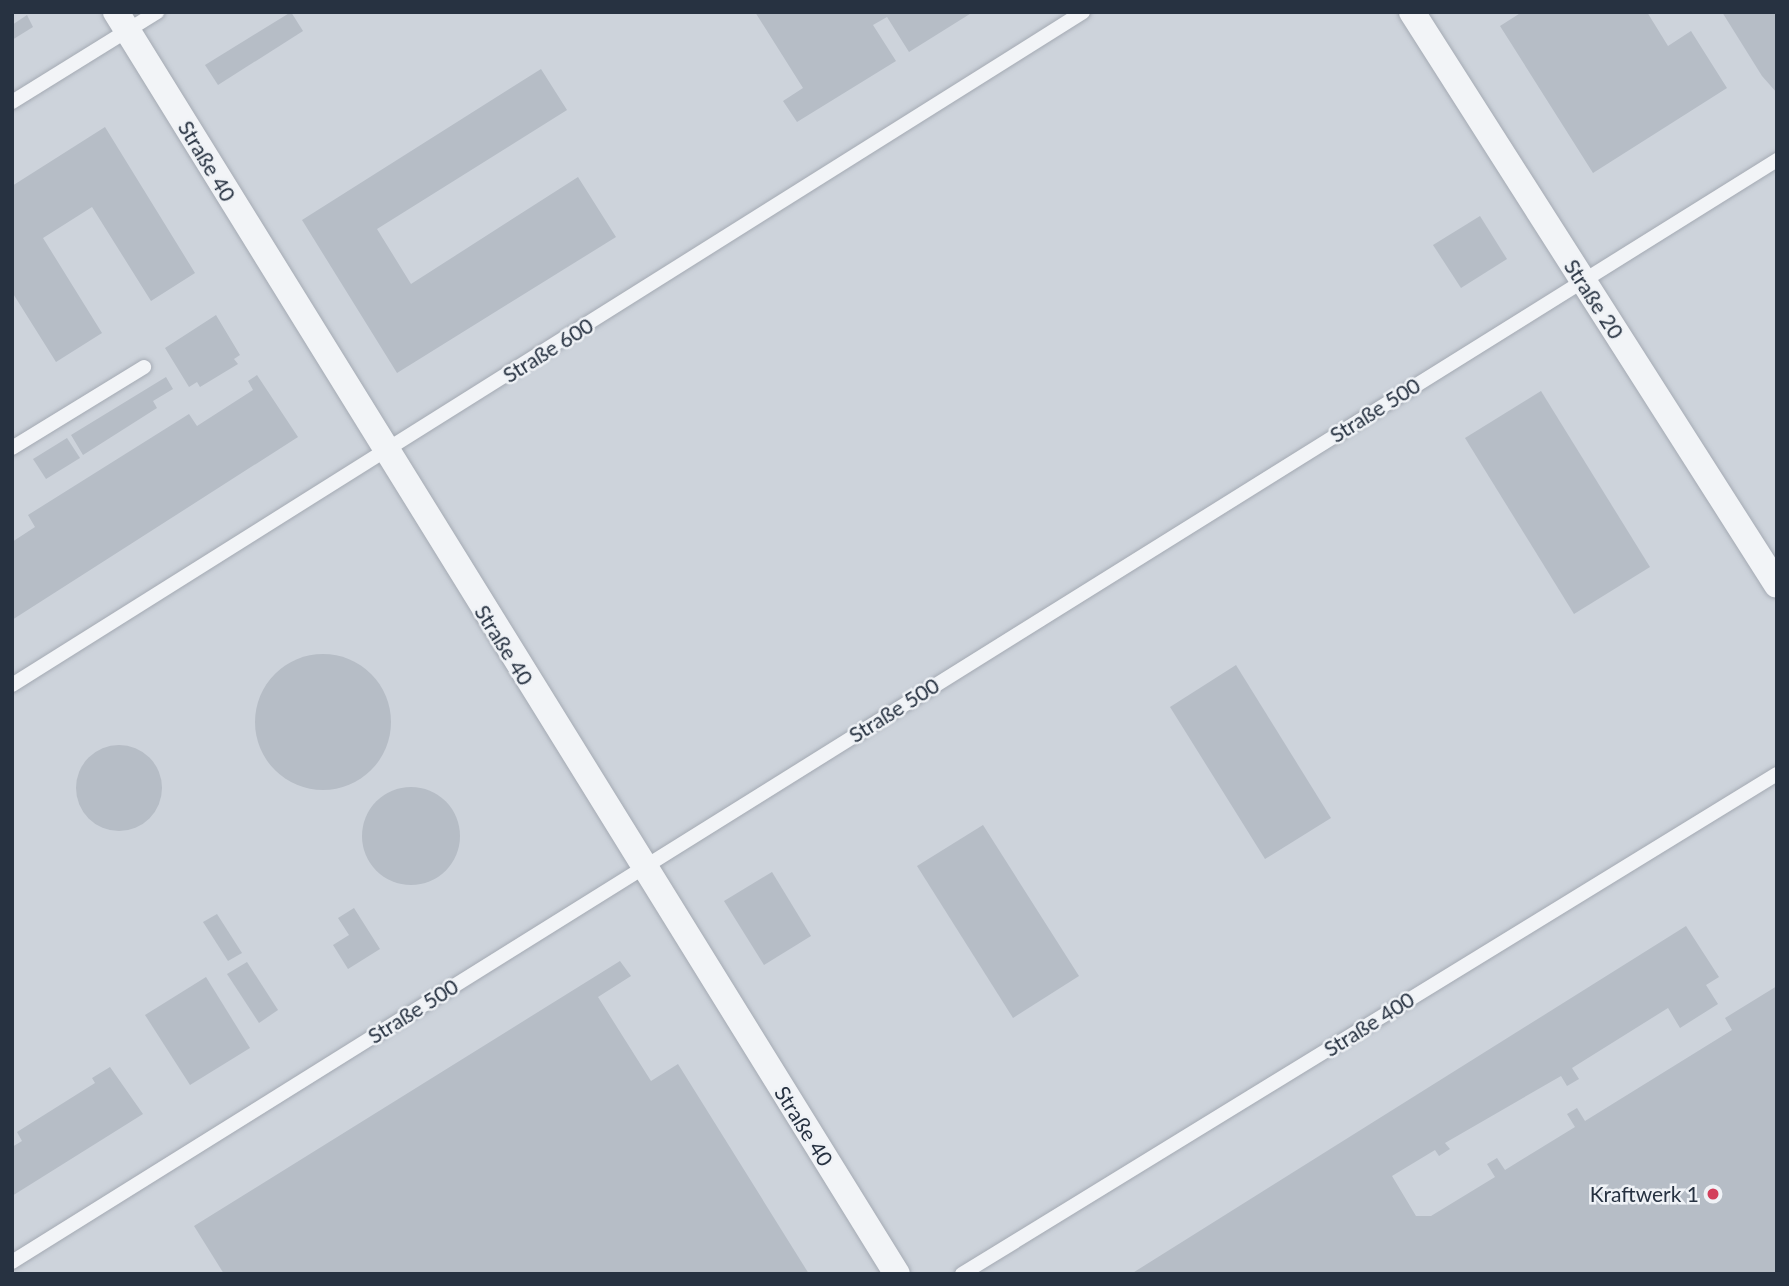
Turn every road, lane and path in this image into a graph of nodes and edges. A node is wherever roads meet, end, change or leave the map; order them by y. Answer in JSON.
{"nodes":[{"id":1,"x":157,"y":12,"type":"edge"},
{"id":2,"x":1083,"y":12,"type":"edge"},
{"id":3,"x":1412,"y":12,"type":"edge"},
{"id":4,"x":122,"y":22,"type":"edge"},
{"id":5,"x":12,"y":102,"type":"edge"},
{"id":6,"x":1777,"y":160,"type":"edge"},
{"id":7,"x":1582,"y":280,"type":"junction"},
{"id":8,"x":144,"y":367,"type":"dead end"},
{"id":9,"x":12,"y":449,"type":"edge"},
{"id":10,"x":385,"y":453,"type":"junction"},
{"id":11,"x":1777,"y":585,"type":"edge"},
{"id":12,"x":12,"y":685,"type":"edge"},
{"id":13,"x":1777,"y":774,"type":"edge"},
{"id":14,"x":642,"y":868,"type":"junction"},
{"id":15,"x":12,"y":1262,"type":"edge"},
{"id":16,"x":897,"y":1274,"type":"edge"},
{"id":17,"x":962,"y":1274,"type":"edge"}],
"edges":[{"from":1,"to":4,"type":"lane"},
{"from":2,"to":10,"type":"lane","name":"Straße 600"},
{"from":3,"to":7,"type":"street","name":"Straße 20"},
{"from":4,"to":5,"type":"lane"},
{"from":4,"to":10,"type":"street","name":"Straße 40"},
{"from":6,"to":7,"type":"lane","name":"Straße 500"},
{"from":7,"to":11,"type":"street","name":"Straße 20"},
{"from":7,"to":14,"type":"lane","name":"Straße 500"},
{"from":8,"to":9,"type":"lane"},
{"from":10,"to":12,"type":"lane","name":"Straße 600"},
{"from":10,"to":14,"type":"street","name":"Straße 40"},
{"from":13,"to":17,"type":"lane","name":"Straße 400"},
{"from":14,"to":15,"type":"lane","name":"Straße 500"},
{"from":14,"to":16,"type":"street","name":"Straße 40"}]}
